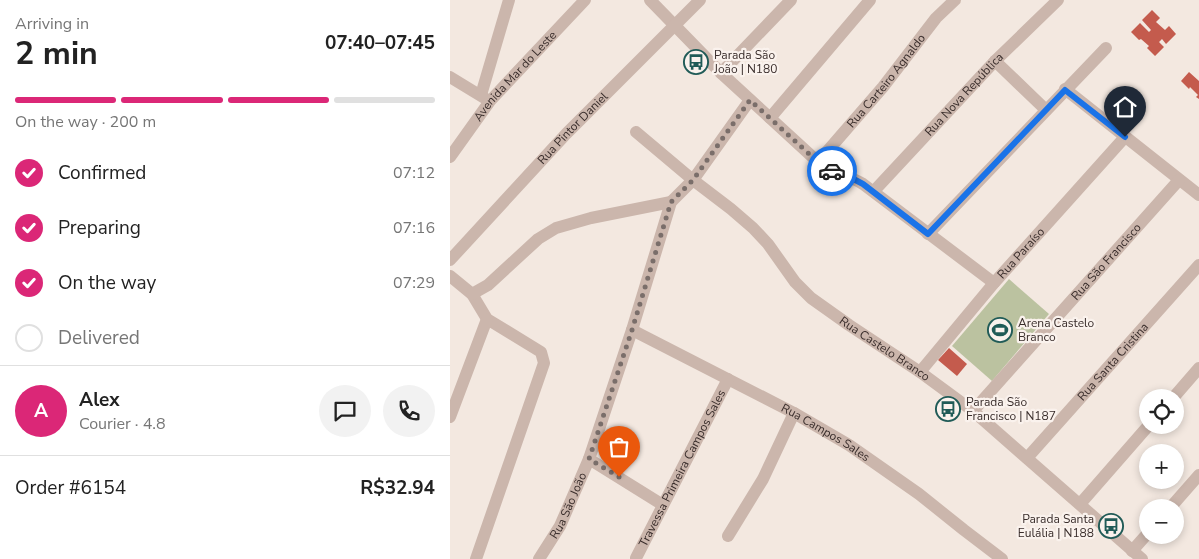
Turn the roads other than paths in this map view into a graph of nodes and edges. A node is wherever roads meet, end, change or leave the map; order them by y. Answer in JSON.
{"nodes":[{"id":1,"x":510,"y":0,"type":"edge"},
{"id":2,"x":585,"y":0,"type":"edge"},
{"id":3,"x":650,"y":0,"type":"edge"},
{"id":4,"x":700,"y":0,"type":"edge"},
{"id":5,"x":791,"y":0,"type":"edge"},
{"id":6,"x":870,"y":0,"type":"edge"},
{"id":7,"x":954,"y":0,"type":"edge"},
{"id":8,"x":1058,"y":0,"type":"edge"},
{"id":9,"x":674,"y":25,"type":"junction"},
{"id":10,"x":1106,"y":48,"type":"dead end"},
{"id":11,"x":995,"y":61,"type":"junction"},
{"id":12,"x":722,"y":73,"type":"junction"},
{"id":13,"x":450,"y":77,"type":"edge"},
{"id":14,"x":1065,"y":90,"type":"junction"},
{"id":15,"x":485,"y":98,"type":"junction"},
{"id":16,"x":750,"y":100,"type":"junction"},
{"id":17,"x":1046,"y":110,"type":"junction"},
{"id":18,"x":770,"y":118,"type":"junction"},
{"id":19,"x":636,"y":132,"type":"dead end"},
{"id":20,"x":1125,"y":137,"type":"junction"},
{"id":21,"x":450,"y":157,"type":"edge"},
{"id":22,"x":818,"y":162,"type":"junction"},
{"id":23,"x":693,"y":180,"type":"junction"},
{"id":24,"x":1179,"y":180,"type":"junction"},
{"id":25,"x":874,"y":191,"type":"junction"},
{"id":26,"x":1199,"y":195,"type":"edge"},
{"id":27,"x":671,"y":202,"type":"junction"},
{"id":28,"x":928,"y":234,"type":"junction"},
{"id":29,"x":450,"y":260,"type":"edge"},
{"id":30,"x":1199,"y":265,"type":"edge"},
{"id":31,"x":450,"y":276,"type":"edge"},
{"id":32,"x":994,"y":284,"type":"junction"},
{"id":33,"x":472,"y":294,"type":"junction"},
{"id":34,"x":487,"y":319,"type":"junction"},
{"id":35,"x":632,"y":330,"type":"junction"},
{"id":36,"x":1199,"y":368,"type":"edge"},
{"id":37,"x":920,"y":372,"type":"junction"},
{"id":38,"x":728,"y":379,"type":"junction"},
{"id":39,"x":1181,"y":389,"type":"edge"},
{"id":40,"x":974,"y":412,"type":"junction"},
{"id":41,"x":794,"y":413,"type":"junction"},
{"id":42,"x":450,"y":417,"type":"edge"},
{"id":43,"x":1141,"y":434,"type":"edge"},
{"id":44,"x":1027,"y":458,"type":"junction"},
{"id":45,"x":589,"y":459,"type":"junction"},
{"id":46,"x":1199,"y":475,"type":"edge"},
{"id":47,"x":1178,"y":499,"type":"edge"},
{"id":48,"x":1080,"y":504,"type":"junction"},
{"id":49,"x":663,"y":505,"type":"junction"},
{"id":50,"x":728,"y":536,"type":"dead end"},
{"id":51,"x":1137,"y":555,"type":"edge"},
{"id":52,"x":636,"y":558,"type":"dead end"},
{"id":53,"x":476,"y":559,"type":"edge"},
{"id":54,"x":540,"y":559,"type":"edge"},
{"id":55,"x":1002,"y":559,"type":"edge"}],
"edges":[{"from":1,"to":15,"type":"street"},
{"from":2,"to":15,"type":"street","name":"Avenida Mar do Leste"},
{"from":3,"to":9,"type":"street"},
{"from":4,"to":9,"type":"street","name":"Rua Pintor Daniel"},
{"from":5,"to":12,"type":"street"},
{"from":6,"to":18,"type":"street"},
{"from":7,"to":22,"type":"street","name":"Rua Carteiro Agnaldo"},
{"from":8,"to":11,"type":"street","name":"Rua Nova República"},
{"from":9,"to":12,"type":"street"},
{"from":9,"to":29,"type":"street","name":"Rua Pintor Daniel"},
{"from":10,"to":14,"type":"street"},
{"from":11,"to":17,"type":"street"},
{"from":11,"to":25,"type":"street","name":"Rua Nova República"},
{"from":12,"to":16,"type":"street"},
{"from":13,"to":15,"type":"street"},
{"from":14,"to":17,"type":"street"},
{"from":14,"to":20,"type":"street"},
{"from":15,"to":21,"type":"street","name":"Avenida Mar do Leste"},
{"from":16,"to":18,"type":"street"},
{"from":16,"to":23,"type":"street","name":"Rua São João"},
{"from":17,"to":28,"type":"street"},
{"from":18,"to":22,"type":"street"},
{"from":19,"to":23,"type":"street","name":"Rua Castelo Branco"},
{"from":20,"to":24,"type":"street"},
{"from":20,"to":32,"type":"street","name":"Rua Paraíso"},
{"from":22,"to":25,"type":"street"},
{"from":23,"to":27,"type":"street","name":"Rua São João"},
{"from":23,"to":37,"type":"street","name":"Rua Castelo Branco"},
{"from":24,"to":26,"type":"street"},
{"from":24,"to":40,"type":"street","name":"Rua São Francisco"},
{"from":25,"to":28,"type":"street"},
{"from":27,"to":33,"type":"street"},
{"from":27,"to":35,"type":"street","name":"Rua São João"},
{"from":28,"to":32,"type":"street"},
{"from":30,"to":44,"type":"street","name":"Rua Santa Cristina"},
{"from":31,"to":33,"type":"street"},
{"from":32,"to":37,"type":"street","name":"Rua Paraíso"},
{"from":33,"to":34,"type":"street"},
{"from":34,"to":42,"type":"street"},
{"from":34,"to":53,"type":"street"},
{"from":35,"to":38,"type":"street","name":"Rua Campos Sales"},
{"from":35,"to":45,"type":"street","name":"Rua São João"},
{"from":36,"to":39,"type":"street"},
{"from":37,"to":40,"type":"street","name":"Rua Castelo Branco"},
{"from":38,"to":41,"type":"street","name":"Rua Campos Sales"},
{"from":38,"to":49,"type":"street","name":"Travessa Primeira Campos Sales"},
{"from":40,"to":44,"type":"street","name":"Rua Castelo Branco"},
{"from":41,"to":50,"type":"street"},
{"from":41,"to":55,"type":"street","name":"Rua Campos Sales"},
{"from":43,"to":48,"type":"street"},
{"from":44,"to":48,"type":"street","name":"Rua Castelo Branco"},
{"from":45,"to":49,"type":"street"},
{"from":45,"to":54,"type":"street","name":"Rua São João"},
{"from":46,"to":47,"type":"street"},
{"from":48,"to":51,"type":"street","name":"Rua Castelo Branco"},
{"from":49,"to":52,"type":"street","name":"Travessa Primeira Campos Sales"}]}
